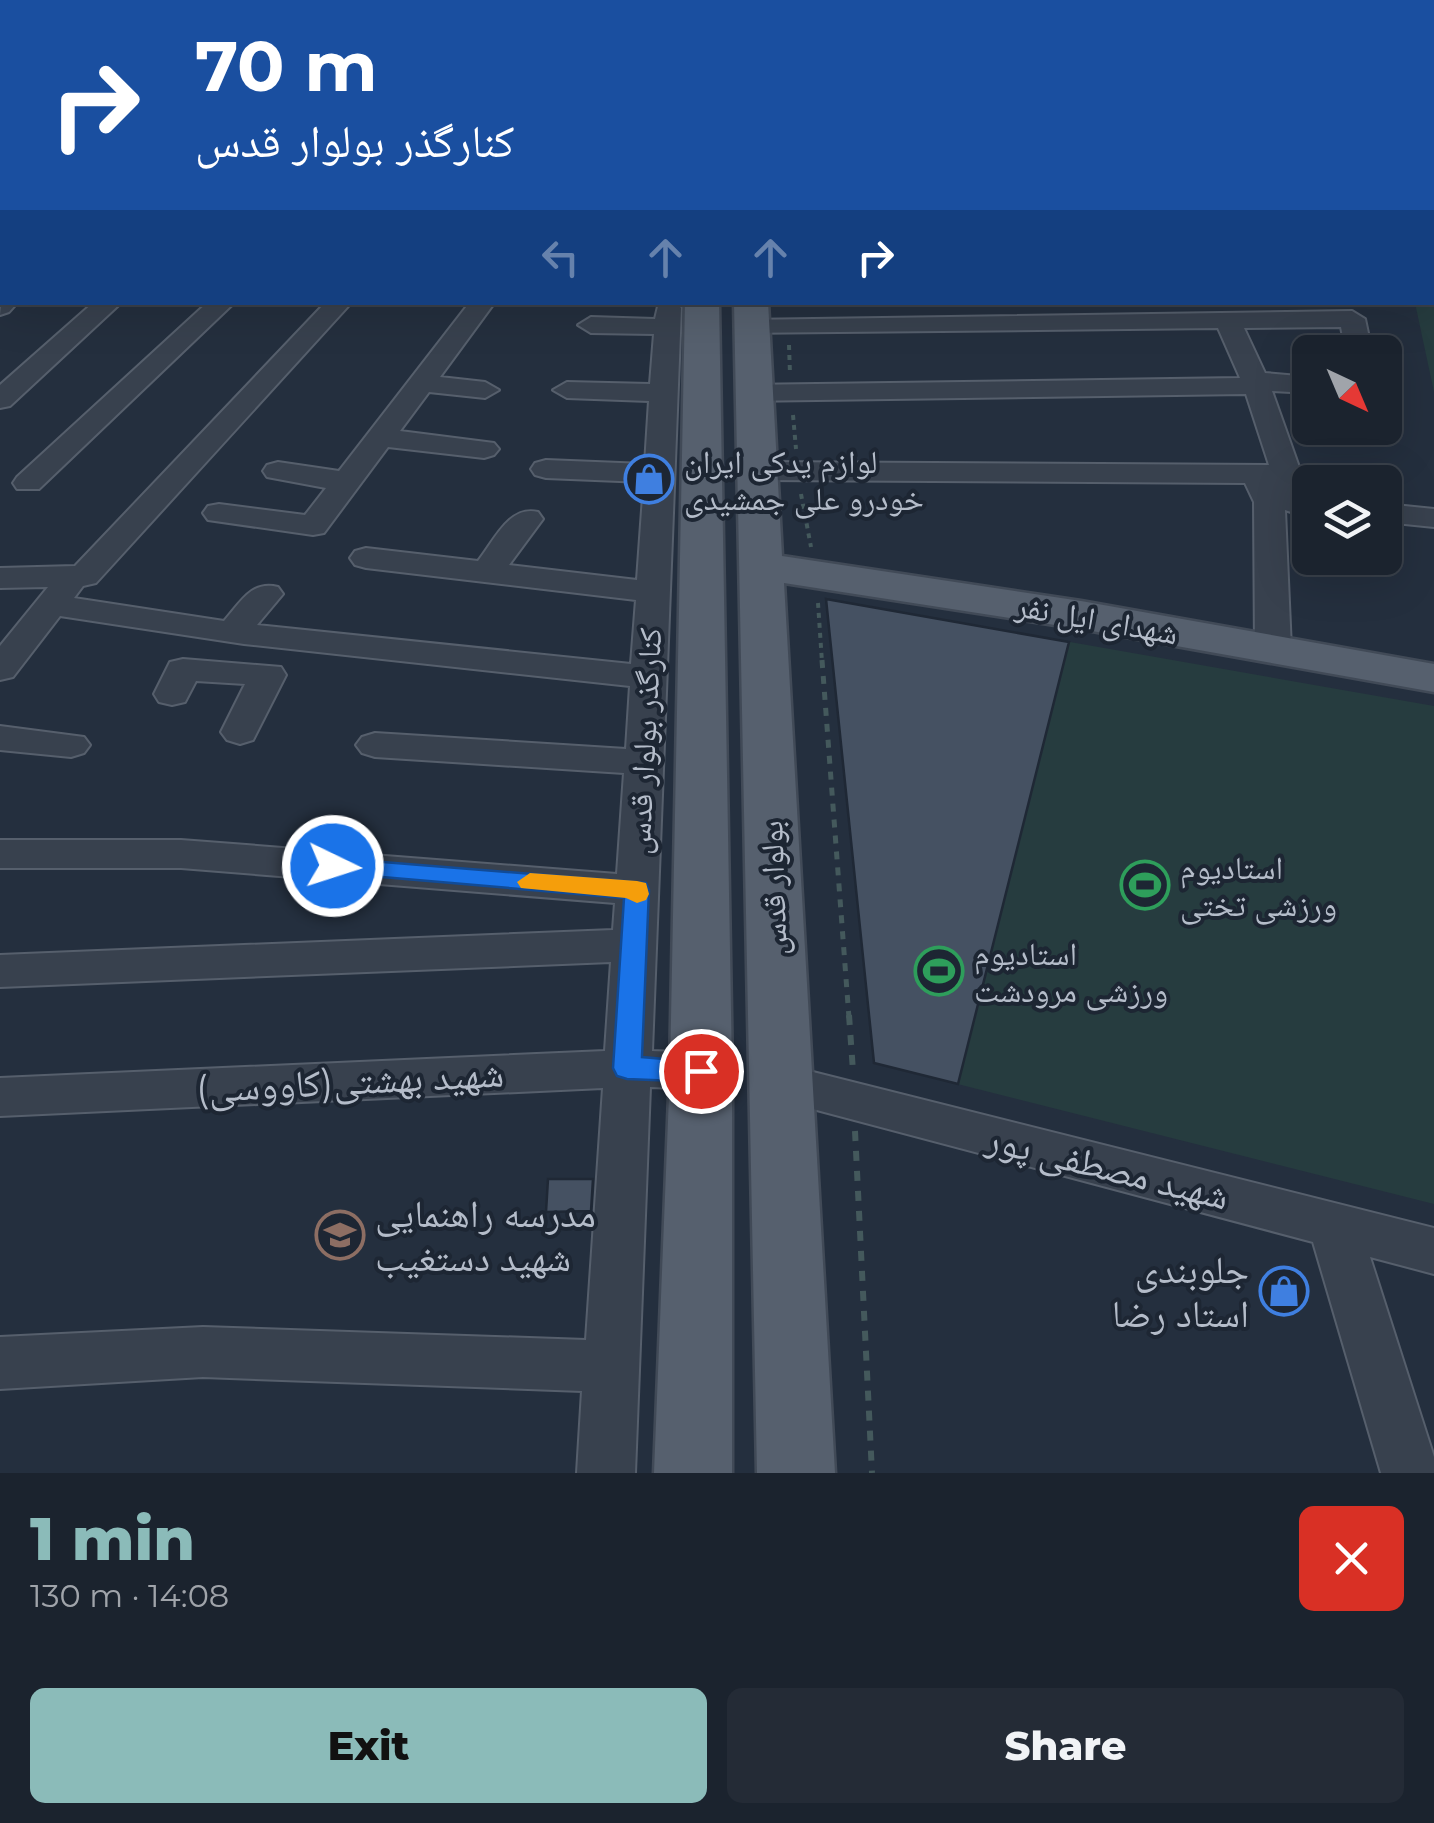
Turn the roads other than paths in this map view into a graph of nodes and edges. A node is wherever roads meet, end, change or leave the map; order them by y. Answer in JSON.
{"nodes":[{"id":1,"x":107,"y":305,"type":"edge"},
{"id":2,"x":220,"y":305,"type":"edge"},
{"id":3,"x":337,"y":305,"type":"edge"},
{"id":4,"x":481,"y":305,"type":"edge"},
{"id":5,"x":1176,"y":312,"type":"edge"},
{"id":6,"x":1228,"y":321,"type":"junction"},
{"id":7,"x":591,"y":325,"type":"dead end"},
{"id":8,"x":712,"y":325,"type":"edge"},
{"id":9,"x":1355,"y":335,"type":"edge"},
{"id":10,"x":422,"y":383,"type":"junction"},
{"id":11,"x":1256,"y":384,"type":"junction"},
{"id":12,"x":1292,"y":385,"type":"edge"},
{"id":13,"x":485,"y":390,"type":"dead end"},
{"id":14,"x":567,"y":390,"type":"dead end"},
{"id":15,"x":772,"y":393,"type":"junction"},
{"id":16,"x":0,"y":400,"type":"edge"},
{"id":17,"x":381,"y":438,"type":"junction"},
{"id":18,"x":484,"y":449,"type":"dead end"},
{"id":19,"x":546,"y":469,"type":"dead end"},
{"id":20,"x":278,"y":471,"type":"dead end"},
{"id":21,"x":776,"y":471,"type":"junction"},
{"id":22,"x":658,"y":474,"type":"junction"},
{"id":23,"x":348,"y":482,"type":"junction"},
{"id":24,"x":28,"y":483,"type":"dead end"},
{"id":25,"x":1284,"y":492,"type":"edge"},
{"id":26,"x":220,"y":513,"type":"dead end"},
{"id":27,"x":1402,"y":515,"type":"edge"},
{"id":28,"x":1434,"y":518,"type":"edge"},
{"id":29,"x":527,"y":519,"type":"dead end"},
{"id":30,"x":366,"y":558,"type":"dead end"},
{"id":31,"x":759,"y":566,"type":"junction"},
{"id":32,"x":486,"y":574,"type":"junction"},
{"id":33,"x":79,"y":576,"type":"junction"},
{"id":34,"x":0,"y":578,"type":"edge"},
{"id":35,"x":652,"y":592,"type":"junction"},
{"id":36,"x":266,"y":594,"type":"dead end"},
{"id":37,"x":53,"y":605,"type":"junction"},
{"id":38,"x":239,"y":633,"type":"junction"},
{"id":39,"x":1273,"y":650,"type":"junction"},
{"id":40,"x":0,"y":670,"type":"edge"},
{"id":41,"x":226,"y":672,"type":"junction"},
{"id":42,"x":648,"y":677,"type":"junction"},
{"id":43,"x":1434,"y":678,"type":"edge"},
{"id":44,"x":172,"y":694,"type":"dead end"},
{"id":45,"x":240,"y":732,"type":"dead end"},
{"id":46,"x":0,"y":738,"type":"edge"},
{"id":47,"x":72,"y":745,"type":"dead end"},
{"id":48,"x":374,"y":745,"type":"dead end"},
{"id":49,"x":643,"y":762,"type":"junction"},
{"id":50,"x":640,"y":820,"type":"junction"},
{"id":51,"x":702,"y":822,"type":"junction"},
{"id":52,"x":0,"y":854,"type":"edge"},
{"id":53,"x":637,"y":890,"type":"junction"},
{"id":54,"x":634,"y":945,"type":"junction"},
{"id":55,"x":0,"y":971,"type":"edge"},
{"id":56,"x":627,"y":1068,"type":"junction"},
{"id":57,"x":701,"y":1071,"type":"junction"},
{"id":58,"x":781,"y":1083,"type":"junction"},
{"id":59,"x":4,"y":1106,"type":"edge"},
{"id":60,"x":1334,"y":1225,"type":"junction"},
{"id":61,"x":1434,"y":1250,"type":"edge"},
{"id":62,"x":0,"y":1363,"type":"edge"},
{"id":63,"x":612,"y":1366,"type":"junction"},
{"id":64,"x":606,"y":1473,"type":"edge"},
{"id":65,"x":694,"y":1473,"type":"edge"},
{"id":66,"x":796,"y":1473,"type":"edge"},
{"id":67,"x":1410,"y":1473,"type":"edge"}],
"edges":[{"from":1,"to":16,"type":"street"},
{"from":2,"to":24,"type":"street"},
{"from":3,"to":33,"type":"street"},
{"from":4,"to":10,"type":"street"},
{"from":5,"to":6,"type":"street"},
{"from":5,"to":8,"type":"street"},
{"from":6,"to":9,"type":"street"},
{"from":6,"to":11,"type":"street"},
{"from":7,"to":8,"type":"street"},
{"from":8,"to":14,"type":"street"},
{"from":8,"to":15,"type":"main road","name":"بولوار قدس"},
{"from":8,"to":22,"type":"street","name":"کنارگذر بولوار قدس"},
{"from":8,"to":51,"type":"main road"},
{"from":10,"to":13,"type":"street"},
{"from":10,"to":17,"type":"street"},
{"from":11,"to":12,"type":"street"},
{"from":11,"to":15,"type":"street"},
{"from":11,"to":25,"type":"street"},
{"from":15,"to":21,"type":"main road","name":"بولوار قدس"},
{"from":17,"to":18,"type":"street"},
{"from":17,"to":23,"type":"street"},
{"from":19,"to":22,"type":"street"},
{"from":20,"to":23,"type":"street"},
{"from":21,"to":25,"type":"street"},
{"from":21,"to":31,"type":"main road","name":"بولوار قدس"},
{"from":22,"to":35,"type":"street","name":"کنارگذر بولوار قدس"},
{"from":23,"to":26,"type":"street"},
{"from":25,"to":39,"type":"street"},
{"from":27,"to":28,"type":"street"},
{"from":29,"to":32,"type":"street"},
{"from":30,"to":32,"type":"street"},
{"from":31,"to":39,"type":"main road","name":"شهدای ایل نفر"},
{"from":31,"to":58,"type":"main road","name":"بولوار قدس"},
{"from":32,"to":35,"type":"street"},
{"from":33,"to":34,"type":"street"},
{"from":33,"to":37,"type":"street"},
{"from":35,"to":42,"type":"street","name":"کنارگذر بولوار قدس"},
{"from":36,"to":38,"type":"street"},
{"from":37,"to":38,"type":"street"},
{"from":37,"to":40,"type":"street"},
{"from":38,"to":41,"type":"street"},
{"from":38,"to":42,"type":"street"},
{"from":39,"to":43,"type":"main road","name":"شهدای ایل نفر"},
{"from":41,"to":44,"type":"street"},
{"from":41,"to":45,"type":"street"},
{"from":42,"to":49,"type":"street","name":"کنارگذر بولوار قدس"},
{"from":46,"to":47,"type":"street"},
{"from":48,"to":49,"type":"street"},
{"from":49,"to":50,"type":"street","name":"کنارگذر بولوار قدس"},
{"from":50,"to":51,"type":"street"},
{"from":50,"to":53,"type":"street","name":"کنارگذر بولوار قدس"},
{"from":51,"to":57,"type":"main road"},
{"from":52,"to":53,"type":"street"},
{"from":53,"to":54,"type":"street","name":"کنارگذر بولوار قدس"},
{"from":54,"to":55,"type":"street"},
{"from":54,"to":56,"type":"street","name":"کنارگذر بولوار قدس"},
{"from":56,"to":57,"type":"street","name":"شهید بهشتی(کاووسی)"},
{"from":56,"to":59,"type":"street","name":"شهید بهشتی(کاووسی)"},
{"from":56,"to":63,"type":"street","name":"کنارگذر بولوار قدس"},
{"from":57,"to":65,"type":"main road"},
{"from":58,"to":60,"type":"street","name":"شهید مصطفی پور"},
{"from":58,"to":66,"type":"main road","name":"بولوار قدس"},
{"from":60,"to":61,"type":"street","name":"شهید مصطفی پور"},
{"from":60,"to":67,"type":"street"},
{"from":62,"to":63,"type":"street"},
{"from":63,"to":64,"type":"street","name":"کنارگذر بولوار قدس"}]}
